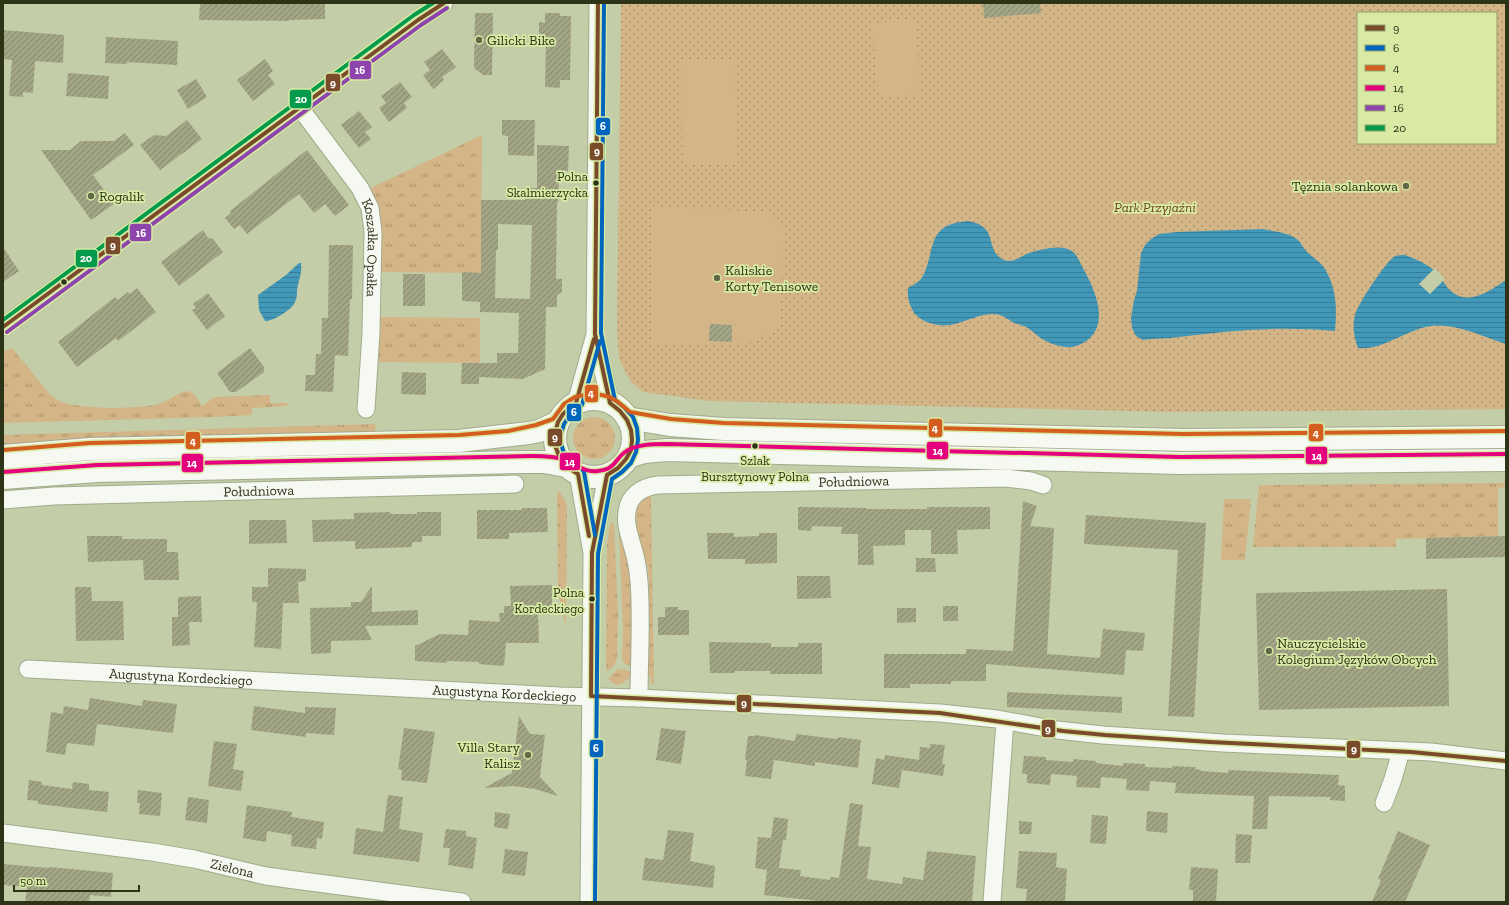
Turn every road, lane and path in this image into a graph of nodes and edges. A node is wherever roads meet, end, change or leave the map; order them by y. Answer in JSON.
{"nodes":[{"id":1,"x":598,"y":3,"type":"edge"},
{"id":2,"x":437,"y":5,"type":"edge"},
{"id":3,"x":300,"y":108,"type":"junction"},
{"id":4,"x":3,"y":327,"type":"edge"},
{"id":5,"x":595,"y":334,"type":"junction"},
{"id":6,"x":576,"y":403,"type":"junction"},
{"id":7,"x":610,"y":403,"type":"junction"},
{"id":8,"x":366,"y":409,"type":"dead end"},
{"id":9,"x":627,"y":418,"type":"junction"},
{"id":10,"x":558,"y":422,"type":"junction"},
{"id":11,"x":1506,"y":438,"type":"edge"},
{"id":12,"x":3,"y":456,"type":"edge"},
{"id":13,"x":628,"y":457,"type":"junction"},
{"id":14,"x":1506,"y":460,"type":"edge"},
{"id":15,"x":572,"y":470,"type":"junction"},
{"id":16,"x":607,"y":475,"type":"junction"},
{"id":17,"x":3,"y":478,"type":"edge"},
{"id":18,"x":515,"y":484,"type":"dead end"},
{"id":19,"x":1043,"y":485,"type":"dead end"},
{"id":20,"x":3,"y":500,"type":"edge"},
{"id":21,"x":592,"y":553,"type":"junction"},
{"id":22,"x":28,"y":669,"type":"dead end"},
{"id":23,"x":591,"y":696,"type":"junction"},
{"id":24,"x":639,"y":698,"type":"junction"},
{"id":25,"x":1006,"y":721,"type":"junction"},
{"id":26,"x":1402,"y":751,"type":"junction"},
{"id":27,"x":1506,"y":761,"type":"edge"},
{"id":28,"x":1384,"y":803,"type":"dead end"},
{"id":29,"x":3,"y":833,"type":"edge"},
{"id":30,"x":378,"y":896,"type":"edge"},
{"id":31,"x":462,"y":902,"type":"edge"},
{"id":32,"x":589,"y":902,"type":"edge"},
{"id":33,"x":992,"y":902,"type":"edge"}],
"edges":[{"from":1,"to":5,"type":"street"},
{"from":2,"to":3,"type":"street"},
{"from":3,"to":4,"type":"street"},
{"from":3,"to":8,"type":"street","name":"Koszałka Opałka"},
{"from":5,"to":6,"type":"street"},
{"from":5,"to":7,"type":"street"},
{"from":6,"to":7,"type":"main road"},
{"from":6,"to":10,"type":"main road"},
{"from":7,"to":9,"type":"main road"},
{"from":9,"to":11,"type":"main road"},
{"from":9,"to":13,"type":"main road"},
{"from":10,"to":12,"type":"main road"},
{"from":10,"to":15,"type":"main road"},
{"from":13,"to":14,"type":"main road"},
{"from":13,"to":16,"type":"main road"},
{"from":15,"to":16,"type":"main road"},
{"from":15,"to":17,"type":"main road"},
{"from":15,"to":21,"type":"street"},
{"from":16,"to":21,"type":"street"},
{"from":18,"to":20,"type":"street","name":"Południowa"},
{"from":19,"to":24,"type":"street","name":"Południowa"},
{"from":21,"to":23,"type":"street"},
{"from":22,"to":23,"type":"street","name":"Augustyna Kordeckiego"},
{"from":23,"to":24,"type":"street","name":"Augustyna Kordeckiego"},
{"from":23,"to":32,"type":"street"},
{"from":24,"to":25,"type":"street","name":"Augustyna Kordeckiego"},
{"from":25,"to":26,"type":"street","name":"Augustyna Kordeckiego"},
{"from":25,"to":33,"type":"street"},
{"from":26,"to":27,"type":"street","name":"Augustyna Kordeckiego"},
{"from":26,"to":28,"type":"street"},
{"from":29,"to":30,"type":"street","name":"Zielona"},
{"from":30,"to":31,"type":"street","name":"Zielona"}]}
